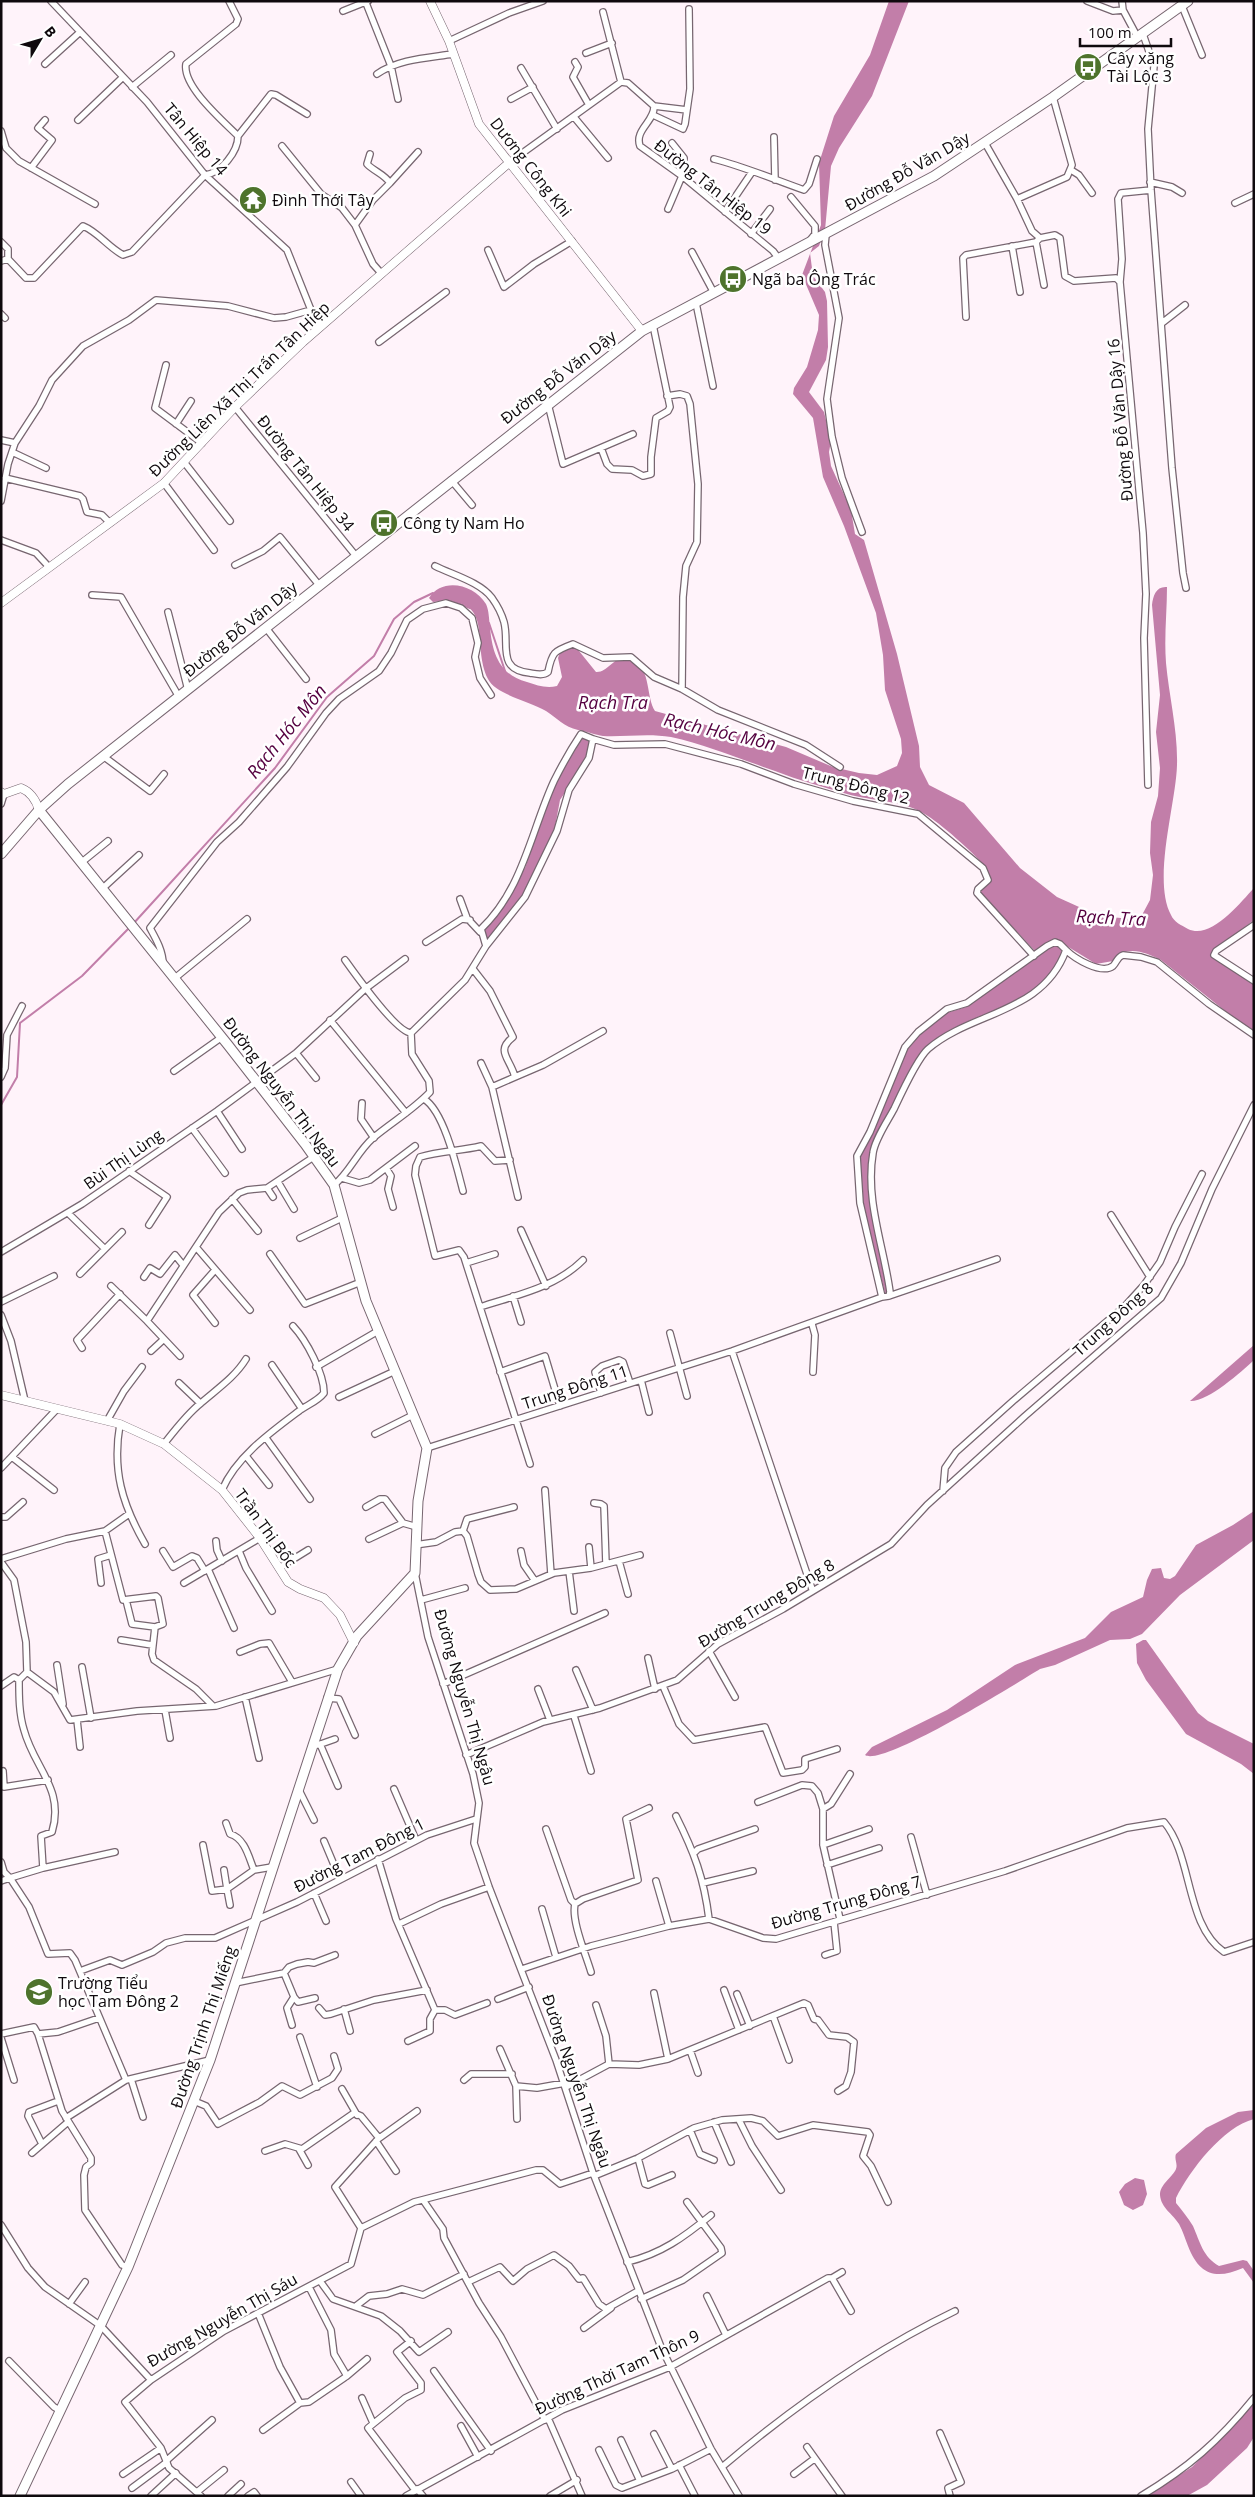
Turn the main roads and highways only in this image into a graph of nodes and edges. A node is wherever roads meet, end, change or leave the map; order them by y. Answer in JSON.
{"nodes":[{"id":1,"x":1185,"y":3,"type":"edge"},
{"id":2,"x":39,"y":810,"type":"junction"},
{"id":3,"x":1,"y":854,"type":"edge"},
{"id":4,"x":415,"y":1573,"type":"joint"},
{"id":5,"x":20,"y":2496,"type":"edge"}],
"edges":[{"from":1,"to":2,"type":"main road","name":"Đường Đỗ Văn Dậy"},
{"from":2,"to":3,"type":"main road","name":"Đường Đỗ Văn Dậy"},
{"from":2,"to":4,"type":"main road","name":"Đường Nguyễn Thị Ngâu"},
{"from":4,"to":5,"type":"main road","name":"Đường Trịnh Thị Miếng"}]}
